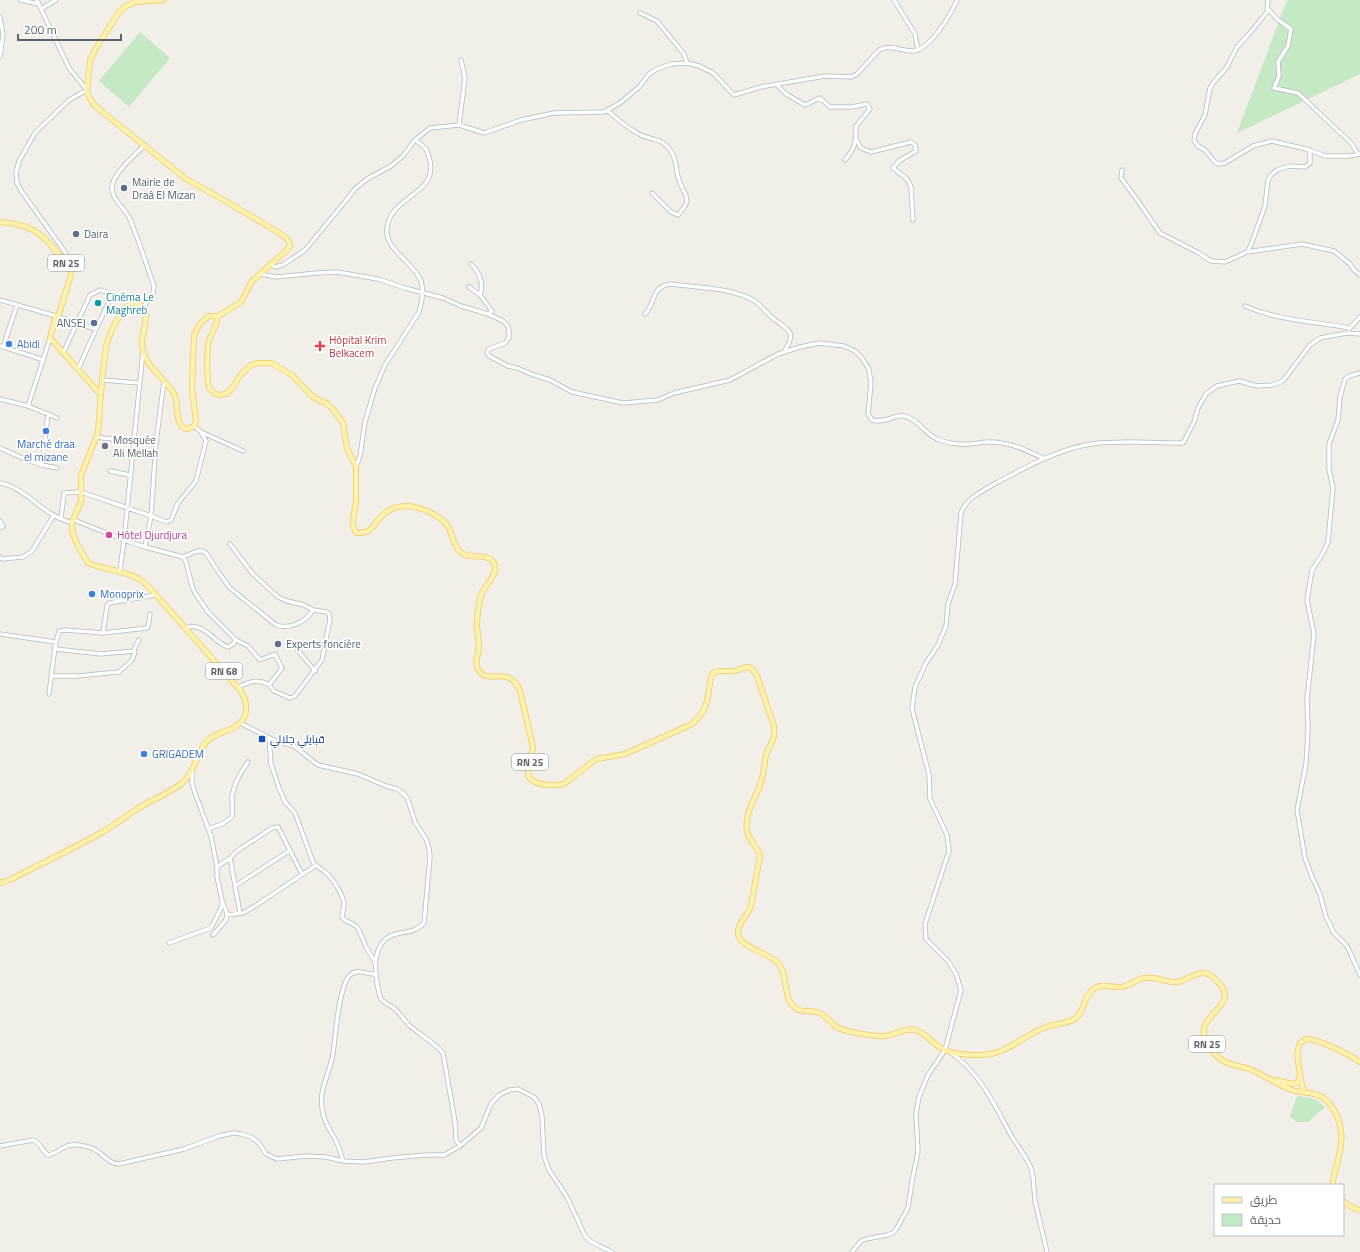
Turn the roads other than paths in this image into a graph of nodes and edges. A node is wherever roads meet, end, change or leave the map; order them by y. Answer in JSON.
{"nodes":[{"id":1,"x":20,"y":0,"type":"edge"},
{"id":2,"x":56,"y":0,"type":"edge"},
{"id":3,"x":163,"y":0,"type":"edge"},
{"id":4,"x":894,"y":0,"type":"edge"},
{"id":5,"x":957,"y":0,"type":"edge"},
{"id":6,"x":1268,"y":0,"type":"edge"},
{"id":7,"x":38,"y":2,"type":"edge"},
{"id":8,"x":41,"y":9,"type":"junction"},
{"id":9,"x":1268,"y":9,"type":"junction"},
{"id":10,"x":640,"y":13,"type":"dead end"},
{"id":11,"x":0,"y":17,"type":"edge"},
{"id":12,"x":918,"y":50,"type":"junction"},
{"id":13,"x":0,"y":57,"type":"edge"},
{"id":14,"x":461,"y":60,"type":"dead end"},
{"id":15,"x":686,"y":63,"type":"junction"},
{"id":16,"x":777,"y":85,"type":"junction"},
{"id":17,"x":87,"y":90,"type":"junction"},
{"id":18,"x":607,"y":110,"type":"junction"},
{"id":19,"x":459,"y":125,"type":"junction"},
{"id":20,"x":856,"y":139,"type":"junction"},
{"id":21,"x":414,"y":140,"type":"junction"},
{"id":22,"x":145,"y":145,"type":"junction"},
{"id":23,"x":1310,"y":150,"type":"junction"},
{"id":24,"x":1359,"y":154,"type":"edge"},
{"id":25,"x":845,"y":160,"type":"dead end"},
{"id":26,"x":1122,"y":170,"type":"dead end"},
{"id":27,"x":652,"y":193,"type":"dead end"},
{"id":28,"x":913,"y":220,"type":"dead end"},
{"id":29,"x":0,"y":222,"type":"edge"},
{"id":30,"x":1247,"y":252,"type":"junction"},
{"id":31,"x":272,"y":264,"type":"junction"},
{"id":32,"x":472,"y":264,"type":"dead end"},
{"id":33,"x":69,"y":267,"type":"junction"},
{"id":34,"x":260,"y":274,"type":"junction"},
{"id":35,"x":1360,"y":275,"type":"edge"},
{"id":36,"x":469,"y":287,"type":"dead end"},
{"id":37,"x":422,"y":292,"type":"junction"},
{"id":38,"x":480,"y":295,"type":"junction"},
{"id":39,"x":0,"y":300,"type":"edge"},
{"id":40,"x":17,"y":305,"type":"junction"},
{"id":41,"x":1245,"y":306,"type":"dead end"},
{"id":42,"x":144,"y":307,"type":"junction"},
{"id":43,"x":488,"y":314,"type":"junction"},
{"id":44,"x":645,"y":314,"type":"dead end"},
{"id":45,"x":57,"y":317,"type":"junction"},
{"id":46,"x":217,"y":317,"type":"junction"},
{"id":47,"x":1360,"y":317,"type":"edge"},
{"id":48,"x":78,"y":323,"type":"junction"},
{"id":49,"x":1349,"y":328,"type":"junction"},
{"id":50,"x":96,"y":329,"type":"junction"},
{"id":51,"x":1347,"y":333,"type":"junction"},
{"id":52,"x":1360,"y":334,"type":"edge"},
{"id":53,"x":50,"y":338,"type":"junction"},
{"id":54,"x":1,"y":347,"type":"edge"},
{"id":55,"x":143,"y":350,"type":"junction"},
{"id":56,"x":784,"y":352,"type":"junction"},
{"id":57,"x":63,"y":353,"type":"junction"},
{"id":58,"x":44,"y":360,"type":"junction"},
{"id":59,"x":78,"y":369,"type":"junction"},
{"id":60,"x":1360,"y":373,"type":"edge"},
{"id":61,"x":102,"y":380,"type":"junction"},
{"id":62,"x":164,"y":381,"type":"junction"},
{"id":63,"x":139,"y":383,"type":"junction"},
{"id":64,"x":101,"y":395,"type":"junction"},
{"id":65,"x":0,"y":399,"type":"edge"},
{"id":66,"x":28,"y":406,"type":"junction"},
{"id":67,"x":48,"y":414,"type":"junction"},
{"id":68,"x":57,"y":418,"type":"dead end"},
{"id":69,"x":194,"y":426,"type":"junction"},
{"id":70,"x":201,"y":432,"type":"junction"},
{"id":71,"x":96,"y":437,"type":"junction"},
{"id":72,"x":133,"y":440,"type":"junction"},
{"id":73,"x":156,"y":443,"type":"junction"},
{"id":74,"x":0,"y":448,"type":"edge"},
{"id":75,"x":243,"y":451,"type":"dead end"},
{"id":76,"x":1045,"y":459,"type":"junction"},
{"id":77,"x":42,"y":465,"type":"junction"},
{"id":78,"x":356,"y":467,"type":"junction"},
{"id":79,"x":57,"y":468,"type":"dead end"},
{"id":80,"x":110,"y":471,"type":"dead end"},
{"id":81,"x":130,"y":475,"type":"junction"},
{"id":82,"x":0,"y":483,"type":"edge"},
{"id":83,"x":81,"y":492,"type":"junction"},
{"id":84,"x":127,"y":508,"type":"junction"},
{"id":85,"x":54,"y":515,"type":"junction"},
{"id":86,"x":151,"y":516,"type":"junction"},
{"id":87,"x":61,"y":518,"type":"junction"},
{"id":88,"x":0,"y":521,"type":"edge"},
{"id":89,"x":73,"y":522,"type":"junction"},
{"id":90,"x":0,"y":528,"type":"edge"},
{"id":91,"x":124,"y":540,"type":"junction"},
{"id":92,"x":230,"y":544,"type":"dead end"},
{"id":93,"x":145,"y":547,"type":"junction"},
{"id":94,"x":0,"y":557,"type":"edge"},
{"id":95,"x":183,"y":557,"type":"junction"},
{"id":96,"x":120,"y":571,"type":"junction"},
{"id":97,"x":156,"y":595,"type":"junction"},
{"id":98,"x":313,"y":610,"type":"junction"},
{"id":99,"x":150,"y":614,"type":"dead end"},
{"id":100,"x":186,"y":628,"type":"junction"},
{"id":101,"x":103,"y":632,"type":"junction"},
{"id":102,"x":0,"y":634,"type":"edge"},
{"id":103,"x":139,"y":640,"type":"dead end"},
{"id":104,"x":236,"y":640,"type":"junction"},
{"id":105,"x":56,"y":642,"type":"junction"},
{"id":106,"x":296,"y":648,"type":"dead end"},
{"id":107,"x":55,"y":649,"type":"junction"},
{"id":108,"x":134,"y":650,"type":"junction"},
{"id":109,"x":315,"y":670,"type":"junction"},
{"id":110,"x":51,"y":676,"type":"junction"},
{"id":111,"x":269,"y":686,"type":"junction"},
{"id":112,"x":238,"y":688,"type":"junction"},
{"id":113,"x":49,"y":694,"type":"dead end"},
{"id":114,"x":240,"y":724,"type":"junction"},
{"id":115,"x":269,"y":738,"type":"junction"},
{"id":116,"x":248,"y":762,"type":"dead end"},
{"id":117,"x":192,"y":772,"type":"junction"},
{"id":118,"x":208,"y":829,"type":"junction"},
{"id":119,"x":289,"y":851,"type":"junction"},
{"id":120,"x":230,"y":858,"type":"junction"},
{"id":121,"x":315,"y":866,"type":"junction"},
{"id":122,"x":217,"y":868,"type":"junction"},
{"id":123,"x":302,"y":874,"type":"junction"},
{"id":124,"x":0,"y":883,"type":"edge"},
{"id":125,"x":235,"y":886,"type":"junction"},
{"id":126,"x":222,"y":900,"type":"junction"},
{"id":127,"x":240,"y":913,"type":"junction"},
{"id":128,"x":227,"y":915,"type":"junction"},
{"id":129,"x":213,"y":935,"type":"dead end"},
{"id":130,"x":169,"y":943,"type":"dead end"},
{"id":131,"x":375,"y":962,"type":"junction"},
{"id":132,"x":376,"y":974,"type":"junction"},
{"id":133,"x":1360,"y":975,"type":"edge"},
{"id":134,"x":946,"y":1051,"type":"junction"},
{"id":135,"x":1360,"y":1062,"type":"edge"},
{"id":136,"x":1300,"y":1076,"type":"junction"},
{"id":137,"x":1268,"y":1078,"type":"junction"},
{"id":138,"x":1304,"y":1092,"type":"junction"},
{"id":139,"x":0,"y":1146,"type":"edge"},
{"id":140,"x":460,"y":1146,"type":"junction"},
{"id":141,"x":343,"y":1161,"type":"junction"},
{"id":142,"x":1334,"y":1184,"type":"edge"},
{"id":143,"x":1344,"y":1202,"type":"edge"},
{"id":144,"x":1360,"y":1210,"type":"edge"},
{"id":145,"x":612,"y":1252,"type":"edge"},
{"id":146,"x":852,"y":1252,"type":"edge"},
{"id":147,"x":1047,"y":1252,"type":"edge"}],
"edges":[{"from":1,"to":7,"type":"street"},
{"from":2,"to":8,"type":"street"},
{"from":3,"to":17,"type":"main road"},
{"from":4,"to":12,"type":"street"},
{"from":5,"to":12,"type":"street"},
{"from":6,"to":9,"type":"street"},
{"from":7,"to":8,"type":"street"},
{"from":8,"to":17,"type":"street"},
{"from":9,"to":23,"type":"street"},
{"from":9,"to":24,"type":"street"},
{"from":10,"to":15,"type":"street"},
{"from":11,"to":13,"type":"street"},
{"from":12,"to":16,"type":"street"},
{"from":14,"to":19,"type":"street"},
{"from":15,"to":16,"type":"street"},
{"from":15,"to":18,"type":"street"},
{"from":16,"to":20,"type":"street"},
{"from":17,"to":22,"type":"main road"},
{"from":17,"to":33,"type":"street"},
{"from":18,"to":19,"type":"street"},
{"from":18,"to":27,"type":"street"},
{"from":19,"to":21,"type":"street"},
{"from":20,"to":25,"type":"street"},
{"from":20,"to":28,"type":"street"},
{"from":21,"to":31,"type":"street"},
{"from":21,"to":37,"type":"street"},
{"from":22,"to":31,"type":"main road"},
{"from":22,"to":42,"type":"street"},
{"from":23,"to":24,"type":"street"},
{"from":23,"to":30,"type":"street"},
{"from":26,"to":30,"type":"street"},
{"from":29,"to":33,"type":"main road","number":"RN 25"},
{"from":30,"to":35,"type":"street"},
{"from":31,"to":34,"type":"main road"},
{"from":32,"to":38,"type":"street"},
{"from":33,"to":45,"type":"main road","number":"RN 25"},
{"from":34,"to":37,"type":"street"},
{"from":34,"to":46,"type":"main road"},
{"from":36,"to":38,"type":"street"},
{"from":37,"to":43,"type":"street"},
{"from":37,"to":78,"type":"street"},
{"from":38,"to":43,"type":"street"},
{"from":39,"to":40,"type":"street"},
{"from":40,"to":45,"type":"street"},
{"from":40,"to":54,"type":"street"},
{"from":41,"to":49,"type":"street"},
{"from":42,"to":55,"type":"main road"},
{"from":42,"to":61,"type":"main road"},
{"from":43,"to":56,"type":"street"},
{"from":44,"to":56,"type":"street"},
{"from":45,"to":48,"type":"street"},
{"from":45,"to":53,"type":"main road","number":"RN 25"},
{"from":46,"to":69,"type":"main road"},
{"from":46,"to":78,"type":"main road","number":"RN 25"},
{"from":47,"to":49,"type":"street"},
{"from":48,"to":50,"type":"street"},
{"from":48,"to":50,"type":"street"},
{"from":48,"to":57,"type":"street"},
{"from":49,"to":51,"type":"street"},
{"from":50,"to":59,"type":"street"},
{"from":51,"to":52,"type":"street"},
{"from":51,"to":76,"type":"street"},
{"from":53,"to":57,"type":"main road"},
{"from":53,"to":58,"type":"street"},
{"from":54,"to":58,"type":"street"},
{"from":55,"to":62,"type":"main road"},
{"from":55,"to":63,"type":"street"},
{"from":56,"to":76,"type":"street"},
{"from":57,"to":59,"type":"main road"},
{"from":58,"to":66,"type":"street"},
{"from":59,"to":64,"type":"main road"},
{"from":60,"to":133,"type":"street"},
{"from":61,"to":63,"type":"street"},
{"from":61,"to":64,"type":"main road"},
{"from":62,"to":69,"type":"main road"},
{"from":62,"to":73,"type":"street"},
{"from":63,"to":72,"type":"street"},
{"from":64,"to":71,"type":"main road"},
{"from":65,"to":66,"type":"street"},
{"from":66,"to":67,"type":"street"},
{"from":67,"to":68,"type":"street"},
{"from":67,"to":77,"type":"street"},
{"from":69,"to":70,"type":"street"},
{"from":70,"to":75,"type":"street"},
{"from":70,"to":86,"type":"street"},
{"from":71,"to":72,"type":"street"},
{"from":71,"to":83,"type":"main road"},
{"from":72,"to":73,"type":"street"},
{"from":72,"to":81,"type":"street"},
{"from":73,"to":86,"type":"street"},
{"from":74,"to":77,"type":"street"},
{"from":76,"to":134,"type":"street"},
{"from":77,"to":79,"type":"street"},
{"from":78,"to":134,"type":"main road","number":"RN 25"},
{"from":80,"to":81,"type":"street"},
{"from":81,"to":84,"type":"street"},
{"from":82,"to":85,"type":"street"},
{"from":83,"to":84,"type":"street"},
{"from":83,"to":87,"type":"street"},
{"from":83,"to":89,"type":"main road"},
{"from":84,"to":86,"type":"street"},
{"from":84,"to":91,"type":"street"},
{"from":85,"to":87,"type":"street"},
{"from":85,"to":94,"type":"street"},
{"from":86,"to":93,"type":"street"},
{"from":87,"to":89,"type":"street"},
{"from":88,"to":90,"type":"street"},
{"from":89,"to":91,"type":"street"},
{"from":89,"to":96,"type":"main road","number":"RN 68"},
{"from":91,"to":93,"type":"street"},
{"from":91,"to":96,"type":"street"},
{"from":92,"to":98,"type":"street"},
{"from":93,"to":95,"type":"street"},
{"from":95,"to":98,"type":"street"},
{"from":95,"to":104,"type":"street"},
{"from":96,"to":97,"type":"main road","number":"RN 68"},
{"from":97,"to":100,"type":"main road","number":"RN 68"},
{"from":97,"to":101,"type":"street"},
{"from":98,"to":109,"type":"street"},
{"from":99,"to":101,"type":"street"},
{"from":100,"to":104,"type":"street"},
{"from":100,"to":112,"type":"main road","number":"RN 68"},
{"from":101,"to":105,"type":"street"},
{"from":102,"to":105,"type":"street"},
{"from":103,"to":108,"type":"street"},
{"from":104,"to":111,"type":"street"},
{"from":105,"to":107,"type":"street"},
{"from":106,"to":109,"type":"street"},
{"from":107,"to":108,"type":"street"},
{"from":107,"to":110,"type":"street"},
{"from":108,"to":110,"type":"street"},
{"from":109,"to":111,"type":"street"},
{"from":110,"to":113,"type":"street"},
{"from":111,"to":112,"type":"street"},
{"from":112,"to":114,"type":"main road","number":"RN 68"},
{"from":114,"to":115,"type":"street"},
{"from":114,"to":117,"type":"main road"},
{"from":115,"to":121,"type":"street"},
{"from":115,"to":131,"type":"street"},
{"from":116,"to":118,"type":"street"},
{"from":117,"to":118,"type":"street"},
{"from":117,"to":124,"type":"main road"},
{"from":118,"to":122,"type":"street"},
{"from":119,"to":120,"type":"street"},
{"from":119,"to":123,"type":"street"},
{"from":119,"to":125,"type":"street"},
{"from":120,"to":122,"type":"street"},
{"from":120,"to":125,"type":"street"},
{"from":121,"to":123,"type":"street"},
{"from":121,"to":131,"type":"street"},
{"from":122,"to":126,"type":"street"},
{"from":123,"to":127,"type":"street"},
{"from":125,"to":127,"type":"street"},
{"from":126,"to":128,"type":"street"},
{"from":126,"to":130,"type":"street"},
{"from":127,"to":128,"type":"street"},
{"from":128,"to":129,"type":"street"},
{"from":131,"to":132,"type":"street"},
{"from":132,"to":140,"type":"street"},
{"from":132,"to":141,"type":"street"},
{"from":134,"to":137,"type":"main road","number":"RN 25"},
{"from":134,"to":146,"type":"street"},
{"from":134,"to":147,"type":"street"},
{"from":135,"to":136,"type":"main road"},
{"from":136,"to":137,"type":"main road"},
{"from":136,"to":138,"type":"main road"},
{"from":137,"to":138,"type":"main road","number":"RN 25"},
{"from":138,"to":142,"type":"main road","number":"RN 25"},
{"from":139,"to":141,"type":"street"},
{"from":140,"to":141,"type":"street"},
{"from":140,"to":145,"type":"street"},
{"from":143,"to":144,"type":"main road"}]}
